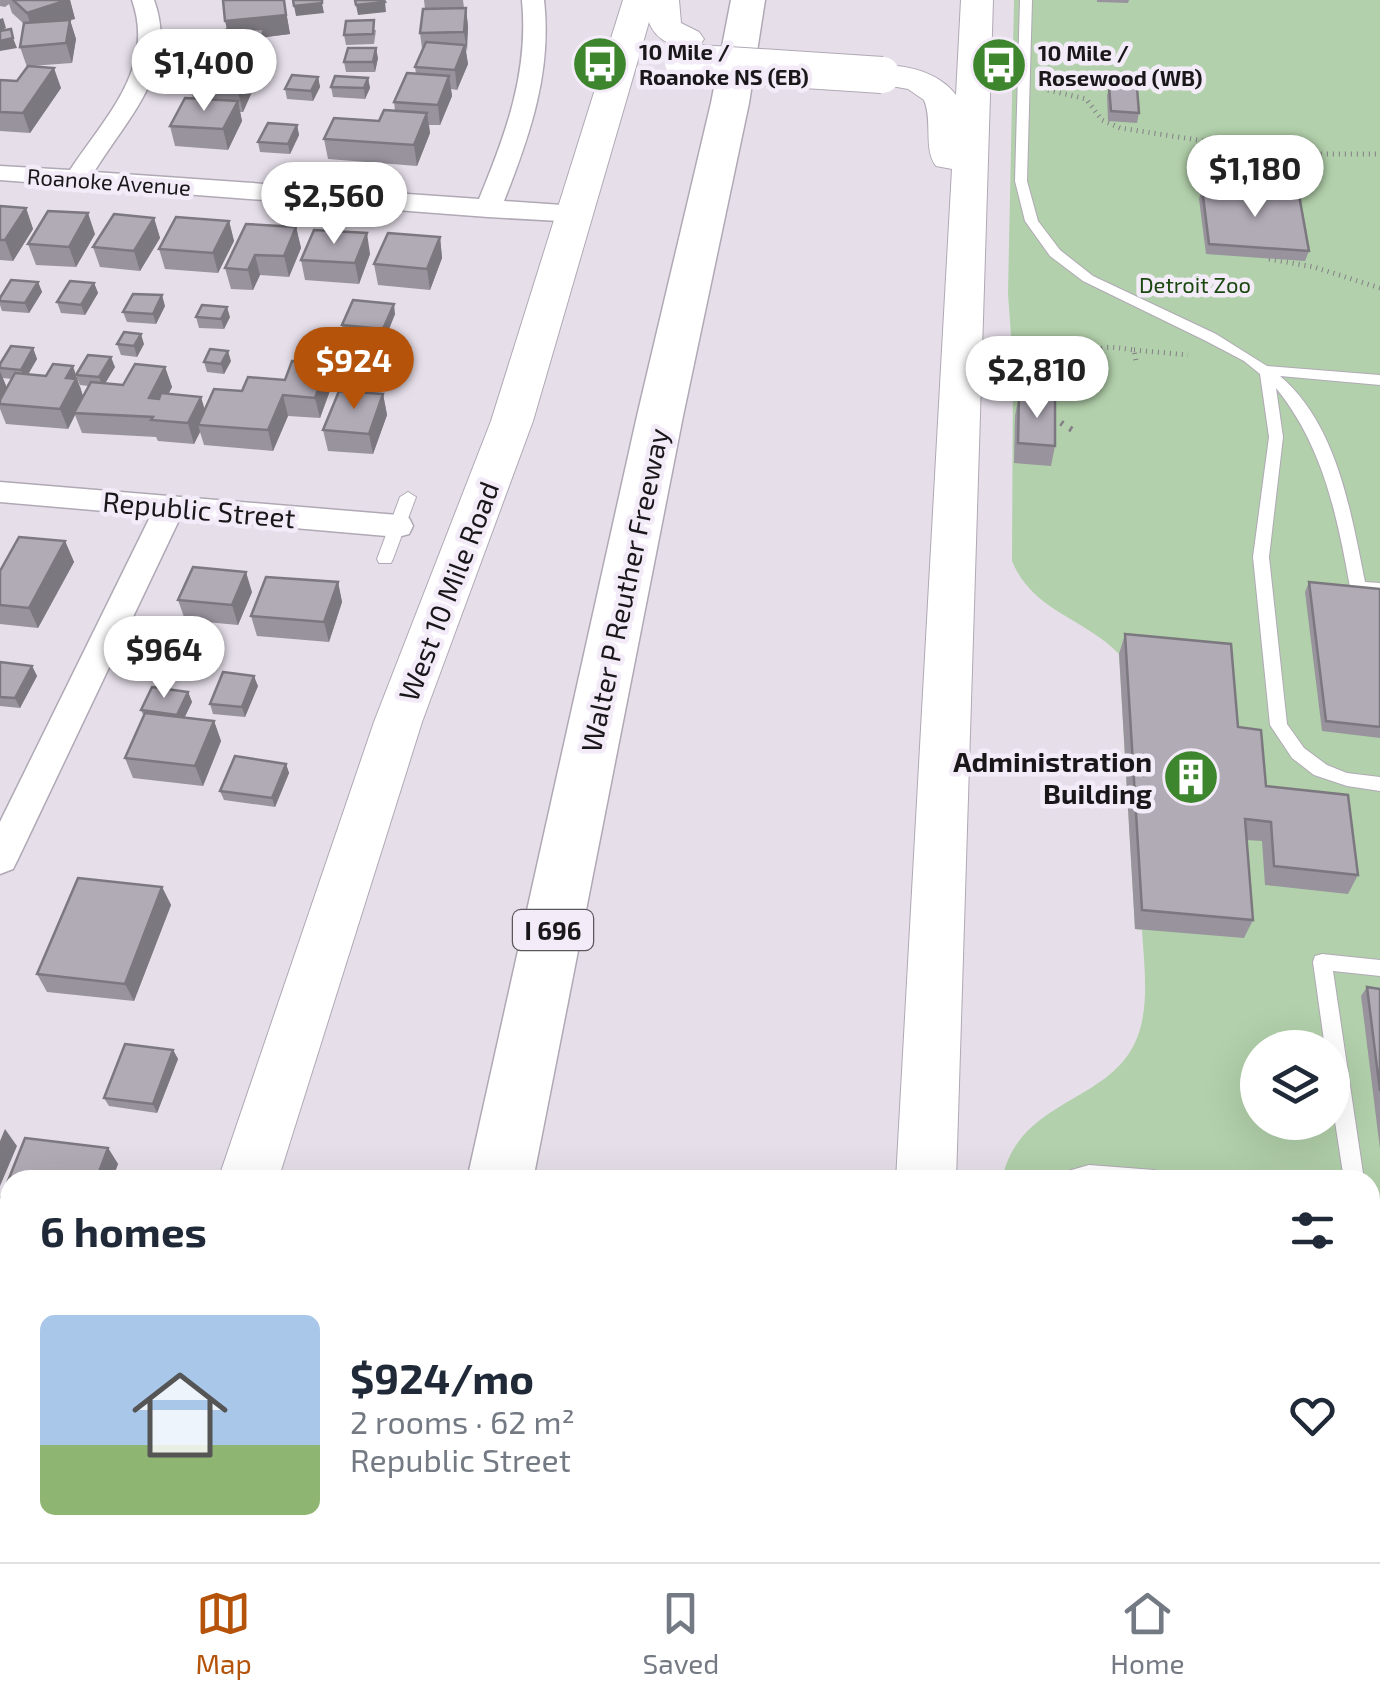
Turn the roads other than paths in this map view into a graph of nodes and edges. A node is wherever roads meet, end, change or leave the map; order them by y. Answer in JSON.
{"nodes":[{"id":1,"x":143,"y":0,"type":"edge"},
{"id":2,"x":533,"y":0,"type":"edge"},
{"id":3,"x":639,"y":0,"type":"edge"},
{"id":4,"x":663,"y":0,"type":"edge"},
{"id":5,"x":748,"y":0,"type":"edge"},
{"id":6,"x":977,"y":0,"type":"edge"},
{"id":7,"x":1026,"y":0,"type":"edge"},
{"id":8,"x":976,"y":38,"type":"junction"},
{"id":9,"x":686,"y":50,"type":"junction"},
{"id":10,"x":882,"y":65,"type":"junction"},
{"id":11,"x":613,"y":91,"type":"junction"},
{"id":12,"x":0,"y":173,"type":"edge"},
{"id":13,"x":77,"y":179,"type":"junction"},
{"id":14,"x":488,"y":209,"type":"junction"},
{"id":15,"x":577,"y":214,"type":"junction"},
{"id":16,"x":965,"y":262,"type":"junction"},
{"id":17,"x":1267,"y":370,"type":"junction"},
{"id":18,"x":1380,"y":380,"type":"edge"},
{"id":19,"x":0,"y":492,"type":"edge"},
{"id":20,"x":170,"y":506,"type":"junction"},
{"id":21,"x":403,"y":512,"type":"joint"},
{"id":22,"x":385,"y":559,"type":"dead end"},
{"id":23,"x":1380,"y":590,"type":"edge"},
{"id":24,"x":1380,"y":784,"type":"edge"},
{"id":25,"x":0,"y":859,"type":"edge"},
{"id":26,"x":1380,"y":968,"type":"edge"},
{"id":27,"x":251,"y":1170,"type":"edge"},
{"id":28,"x":502,"y":1170,"type":"edge"},
{"id":29,"x":926,"y":1170,"type":"edge"},
{"id":30,"x":1353,"y":1170,"type":"edge"}],
"edges":[{"from":1,"to":13,"type":"street"},
{"from":2,"to":14,"type":"street"},
{"from":3,"to":11,"type":"main road","name":"West 10 Mile Road"},
{"from":4,"to":9,"type":"main road"},
{"from":5,"to":28,"type":"highway","name":"Walter P Reuther Freeway","number":"I 696"},
{"from":6,"to":8,"type":"main road"},
{"from":7,"to":17,"type":"lane"},
{"from":8,"to":10,"type":"main road"},
{"from":8,"to":16,"type":"main road"},
{"from":9,"to":10,"type":"main road","bridge":true},
{"from":9,"to":11,"type":"main road"},
{"from":10,"to":16,"type":"main road"},
{"from":11,"to":15,"type":"main road","name":"West 10 Mile Road"},
{"from":12,"to":13,"type":"street","name":"Roanoke Avenue"},
{"from":13,"to":14,"type":"street","name":"Roanoke Avenue"},
{"from":14,"to":15,"type":"street","name":"Roanoke Avenue"},
{"from":15,"to":27,"type":"main road","name":"West 10 Mile Road"},
{"from":16,"to":29,"type":"main road"},
{"from":17,"to":18,"type":"lane"},
{"from":17,"to":23,"type":"lane"},
{"from":17,"to":24,"type":"lane"},
{"from":19,"to":20,"type":"street","name":"Republic Street"},
{"from":20,"to":21,"type":"street","name":"Republic Street"},
{"from":20,"to":25,"type":"street"},
{"from":21,"to":22,"type":"lane"},
{"from":26,"to":30,"type":"lane"}]}
